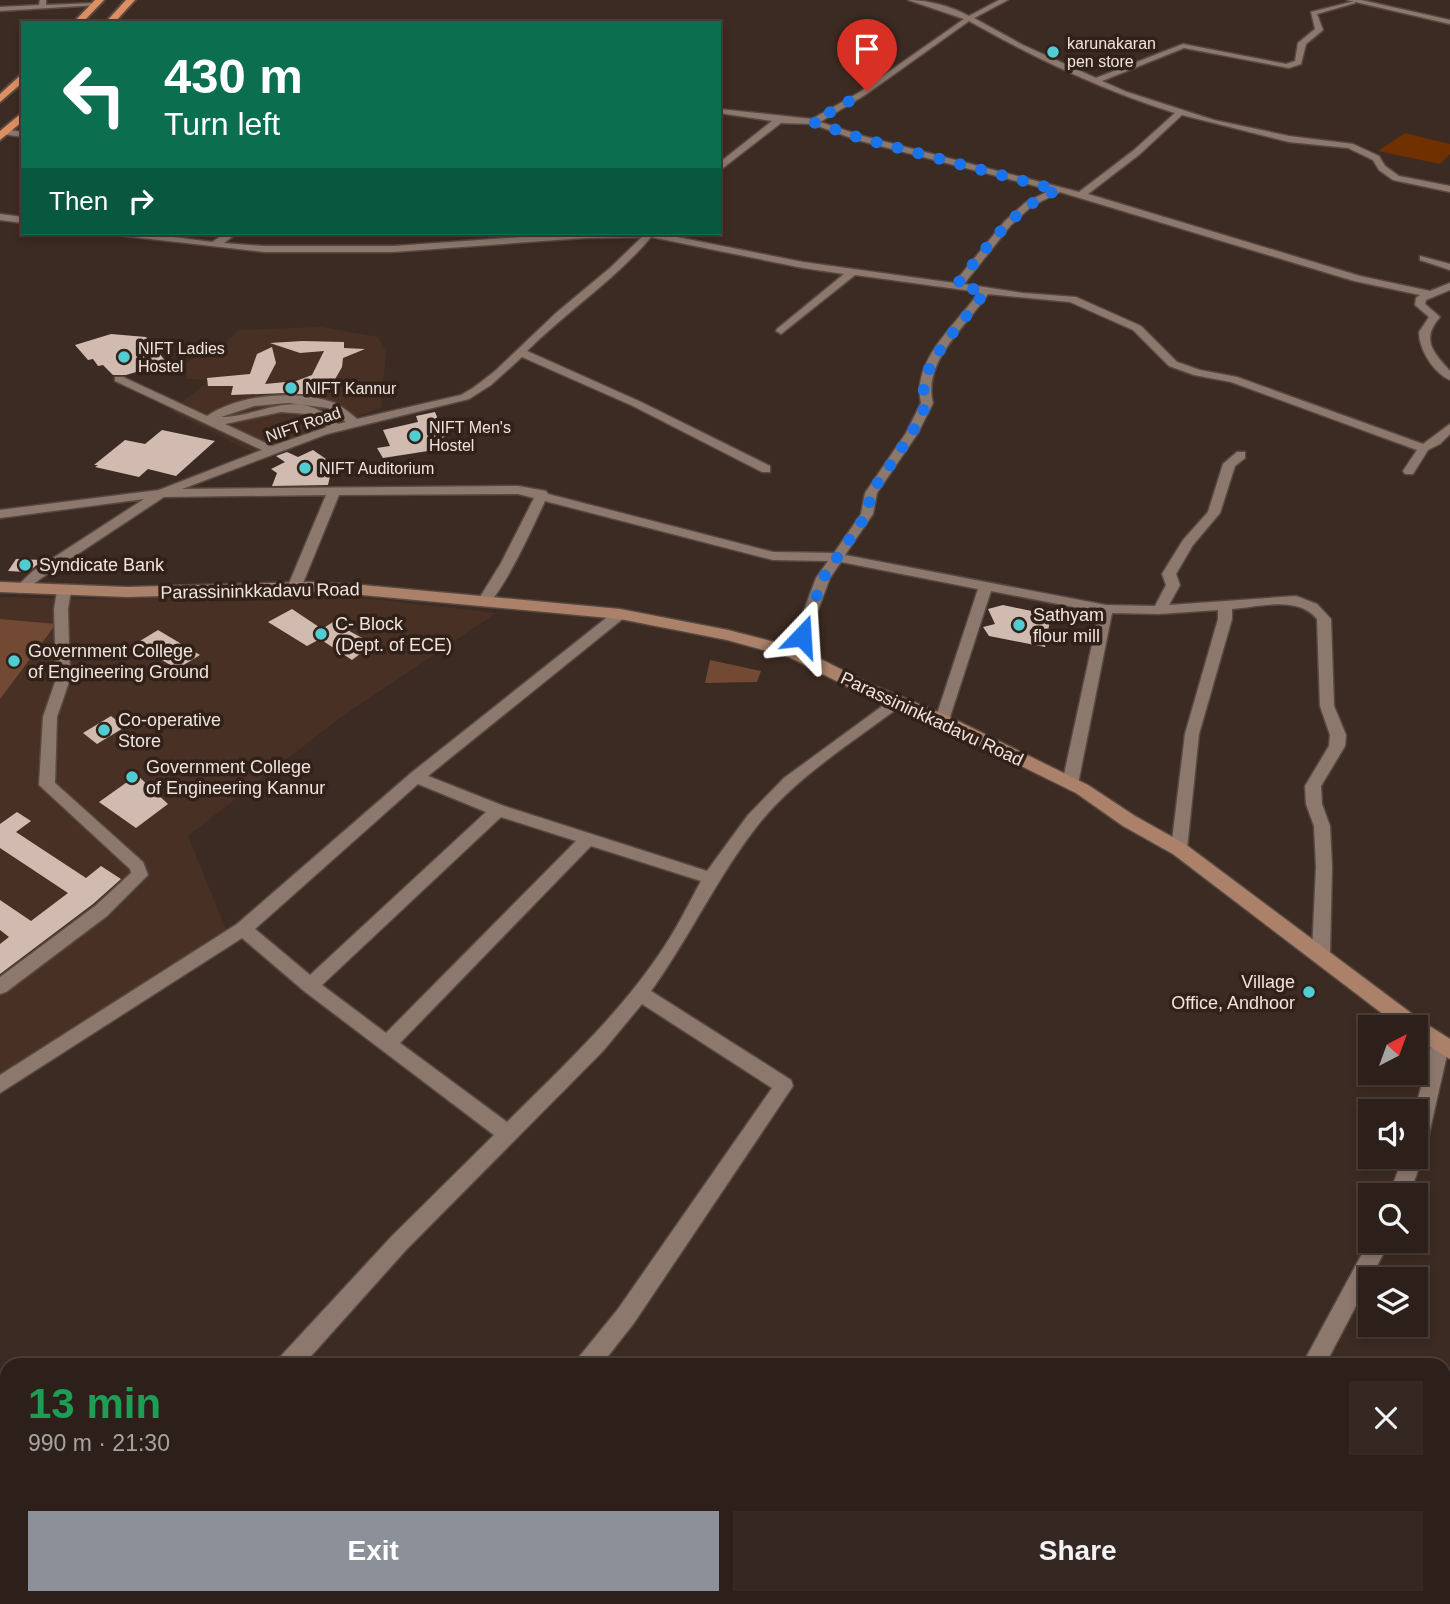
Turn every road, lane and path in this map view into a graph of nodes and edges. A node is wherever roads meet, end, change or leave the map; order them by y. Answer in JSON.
{"nodes":[{"id":1,"x":131,"y":0,"type":"edge"},
{"id":2,"x":911,"y":0,"type":"edge"},
{"id":3,"x":1006,"y":0,"type":"edge"},
{"id":4,"x":1352,"y":1,"type":"edge"},
{"id":5,"x":98,"y":2,"type":"edge"},
{"id":6,"x":42,"y":7,"type":"edge"},
{"id":7,"x":0,"y":9,"type":"edge"},
{"id":8,"x":968,"y":17,"type":"junction"},
{"id":9,"x":79,"y":21,"type":"edge"},
{"id":10,"x":110,"y":21,"type":"edge"},
{"id":11,"x":1450,"y":22,"type":"edge"},
{"id":12,"x":21,"y":78,"type":"edge"},
{"id":13,"x":1094,"y":82,"type":"junction"},
{"id":14,"x":0,"y":99,"type":"edge"},
{"id":15,"x":721,"y":111,"type":"edge"},
{"id":16,"x":1179,"y":113,"type":"junction"},
{"id":17,"x":21,"y":117,"type":"edge"},
{"id":18,"x":779,"y":120,"type":"junction"},
{"id":19,"x":813,"y":122,"type":"junction"},
{"id":20,"x":3,"y":135,"type":"edge"},
{"id":21,"x":21,"y":135,"type":"edge"},
{"id":22,"x":721,"y":166,"type":"edge"},
{"id":23,"x":1450,"y":189,"type":"edge"},
{"id":24,"x":1058,"y":190,"type":"junction"},
{"id":25,"x":1081,"y":195,"type":"junction"},
{"id":26,"x":0,"y":217,"type":"edge"},
{"id":27,"x":21,"y":220,"type":"edge"},
{"id":28,"x":139,"y":235,"type":"edge"},
{"id":29,"x":229,"y":235,"type":"edge"},
{"id":30,"x":585,"y":235,"type":"edge"},
{"id":31,"x":648,"y":235,"type":"edge"},
{"id":32,"x":654,"y":235,"type":"edge"},
{"id":33,"x":214,"y":245,"type":"junction"},
{"id":34,"x":1423,"y":258,"type":"dead end"},
{"id":35,"x":1450,"y":267,"type":"edge"},
{"id":36,"x":851,"y":272,"type":"junction"},
{"id":37,"x":957,"y":286,"type":"junction"},
{"id":38,"x":1450,"y":286,"type":"edge"},
{"id":39,"x":985,"y":291,"type":"junction"},
{"id":40,"x":1427,"y":293,"type":"junction"},
{"id":41,"x":780,"y":331,"type":"dead end"},
{"id":42,"x":520,"y":352,"type":"junction"},
{"id":43,"x":1450,"y":377,"type":"edge"},
{"id":44,"x":119,"y":379,"type":"dead end"},
{"id":45,"x":354,"y":423,"type":"junction"},
{"id":46,"x":1450,"y":427,"type":"edge"},
{"id":47,"x":335,"y":428,"type":"junction"},
{"id":48,"x":1424,"y":448,"type":"junction"},
{"id":49,"x":273,"y":451,"type":"junction"},
{"id":50,"x":1241,"y":455,"type":"dead end"},
{"id":51,"x":766,"y":469,"type":"dead end"},
{"id":52,"x":1409,"y":471,"type":"dead end"},
{"id":53,"x":334,"y":492,"type":"junction"},
{"id":54,"x":161,"y":494,"type":"junction"},
{"id":55,"x":542,"y":494,"type":"junction"},
{"id":56,"x":0,"y":514,"type":"edge"},
{"id":57,"x":835,"y":557,"type":"junction"},
{"id":58,"x":986,"y":586,"type":"junction"},
{"id":59,"x":0,"y":587,"type":"edge"},
{"id":60,"x":294,"y":588,"type":"junction"},
{"id":61,"x":21,"y":589,"type":"junction"},
{"id":62,"x":64,"y":591,"type":"junction"},
{"id":63,"x":484,"y":602,"type":"junction"},
{"id":64,"x":1225,"y":604,"type":"junction"},
{"id":65,"x":1106,"y":609,"type":"junction"},
{"id":66,"x":1159,"y":610,"type":"junction"},
{"id":67,"x":620,"y":614,"type":"junction"},
{"id":68,"x":795,"y":653,"type":"junction"},
{"id":69,"x":897,"y":702,"type":"junction"},
{"id":70,"x":942,"y":720,"type":"junction"},
{"id":71,"x":416,"y":777,"type":"junction"},
{"id":72,"x":1070,"y":784,"type":"junction"},
{"id":73,"x":498,"y":810,"type":"junction"},
{"id":74,"x":589,"y":838,"type":"junction"},
{"id":75,"x":1179,"y":849,"type":"junction"},
{"id":76,"x":711,"y":878,"type":"junction"},
{"id":77,"x":243,"y":929,"type":"junction"},
{"id":78,"x":1321,"y":954,"type":"junction"},
{"id":79,"x":310,"y":986,"type":"junction"},
{"id":80,"x":0,"y":987,"type":"edge"},
{"id":81,"x":640,"y":993,"type":"junction"},
{"id":82,"x":1398,"y":1015,"type":"edge"},
{"id":83,"x":1428,"y":1037,"type":"edge"},
{"id":84,"x":387,"y":1044,"type":"junction"},
{"id":85,"x":1445,"y":1048,"type":"edge"},
{"id":86,"x":0,"y":1085,"type":"edge"},
{"id":87,"x":1428,"y":1106,"type":"edge"},
{"id":88,"x":507,"y":1134,"type":"junction"},
{"id":89,"x":1374,"y":1253,"type":"edge"},
{"id":90,"x":294,"y":1358,"type":"edge"},
{"id":91,"x":593,"y":1358,"type":"edge"},
{"id":92,"x":1317,"y":1358,"type":"edge"}],
"edges":[{"from":1,"to":10,"type":"highway"},
{"from":2,"to":8,"type":"street"},
{"from":3,"to":8,"type":"street"},
{"from":4,"to":11,"type":"street"},
{"from":4,"to":13,"type":"street"},
{"from":5,"to":6,"type":"street"},
{"from":5,"to":9,"type":"highway"},
{"from":6,"to":7,"type":"street"},
{"from":8,"to":13,"type":"street"},
{"from":8,"to":19,"type":"street"},
{"from":12,"to":14,"type":"highway"},
{"from":13,"to":16,"type":"street"},
{"from":15,"to":18,"type":"street"},
{"from":16,"to":23,"type":"street"},
{"from":16,"to":25,"type":"street"},
{"from":17,"to":20,"type":"highway"},
{"from":18,"to":19,"type":"street"},
{"from":18,"to":22,"type":"street"},
{"from":19,"to":24,"type":"street"},
{"from":20,"to":21,"type":"street"},
{"from":24,"to":25,"type":"street"},
{"from":24,"to":37,"type":"street"},
{"from":25,"to":40,"type":"street"},
{"from":26,"to":27,"type":"street"},
{"from":28,"to":33,"type":"street"},
{"from":29,"to":33,"type":"street"},
{"from":30,"to":33,"type":"street"},
{"from":31,"to":42,"type":"street","name":"NIFT Road"},
{"from":32,"to":36,"type":"street"},
{"from":34,"to":35,"type":"street"},
{"from":36,"to":37,"type":"street"},
{"from":36,"to":41,"type":"street"},
{"from":37,"to":39,"type":"street"},
{"from":38,"to":40,"type":"street"},
{"from":39,"to":48,"type":"street"},
{"from":39,"to":57,"type":"street"},
{"from":40,"to":43,"type":"street"},
{"from":42,"to":45,"type":"street","name":"NIFT Road"},
{"from":42,"to":51,"type":"street"},
{"from":44,"to":49,"type":"street"},
{"from":45,"to":47,"type":"street","name":"NIFT Road"},
{"from":45,"to":47,"type":"street"},
{"from":46,"to":48,"type":"street"},
{"from":47,"to":49,"type":"street","name":"NIFT Road"},
{"from":48,"to":52,"type":"street"},
{"from":49,"to":54,"type":"street","name":"NIFT Road"},
{"from":50,"to":66,"type":"street"},
{"from":53,"to":54,"type":"street"},
{"from":53,"to":55,"type":"street"},
{"from":53,"to":60,"type":"street"},
{"from":54,"to":56,"type":"street"},
{"from":54,"to":61,"type":"street","name":"NIFT Road"},
{"from":55,"to":57,"type":"street"},
{"from":55,"to":63,"type":"street"},
{"from":57,"to":58,"type":"street"},
{"from":57,"to":68,"type":"street"},
{"from":58,"to":65,"type":"street"},
{"from":58,"to":70,"type":"street"},
{"from":59,"to":61,"type":"main road","name":"Parassininkkadavu Road"},
{"from":60,"to":62,"type":"main road","name":"Parassininkkadavu Road"},
{"from":60,"to":63,"type":"main road","name":"Parassininkkadavu Road"},
{"from":61,"to":62,"type":"main road","name":"Parassininkkadavu Road"},
{"from":62,"to":80,"type":"street"},
{"from":63,"to":67,"type":"main road","name":"Parassininkkadavu Road"},
{"from":64,"to":66,"type":"street"},
{"from":64,"to":75,"type":"street"},
{"from":64,"to":78,"type":"street"},
{"from":65,"to":66,"type":"street"},
{"from":65,"to":72,"type":"street"},
{"from":67,"to":68,"type":"main road","name":"Parassininkkadavu Road"},
{"from":67,"to":71,"type":"street"},
{"from":68,"to":69,"type":"main road","name":"Parassininkkadavu Road"},
{"from":69,"to":70,"type":"main road","name":"Parassininkkadavu Road"},
{"from":69,"to":76,"type":"street"},
{"from":70,"to":72,"type":"main road","name":"Parassininkkadavu Road"},
{"from":71,"to":73,"type":"street"},
{"from":71,"to":77,"type":"street"},
{"from":72,"to":75,"type":"main road","name":"Parassininkkadavu Road"},
{"from":73,"to":74,"type":"street"},
{"from":73,"to":79,"type":"street"},
{"from":74,"to":76,"type":"street"},
{"from":74,"to":84,"type":"street"},
{"from":75,"to":78,"type":"main road","name":"Parassininkkadavu Road"},
{"from":76,"to":81,"type":"street"},
{"from":77,"to":79,"type":"street"},
{"from":77,"to":86,"type":"street"},
{"from":78,"to":82,"type":"main road","name":"Parassininkkadavu Road"},
{"from":79,"to":84,"type":"street"},
{"from":81,"to":88,"type":"street"},
{"from":81,"to":91,"type":"street"},
{"from":83,"to":85,"type":"main road","name":"Parassininkkadavu Road"},
{"from":84,"to":88,"type":"street"},
{"from":85,"to":87,"type":"street"},
{"from":88,"to":90,"type":"street"},
{"from":89,"to":92,"type":"street"}]}
